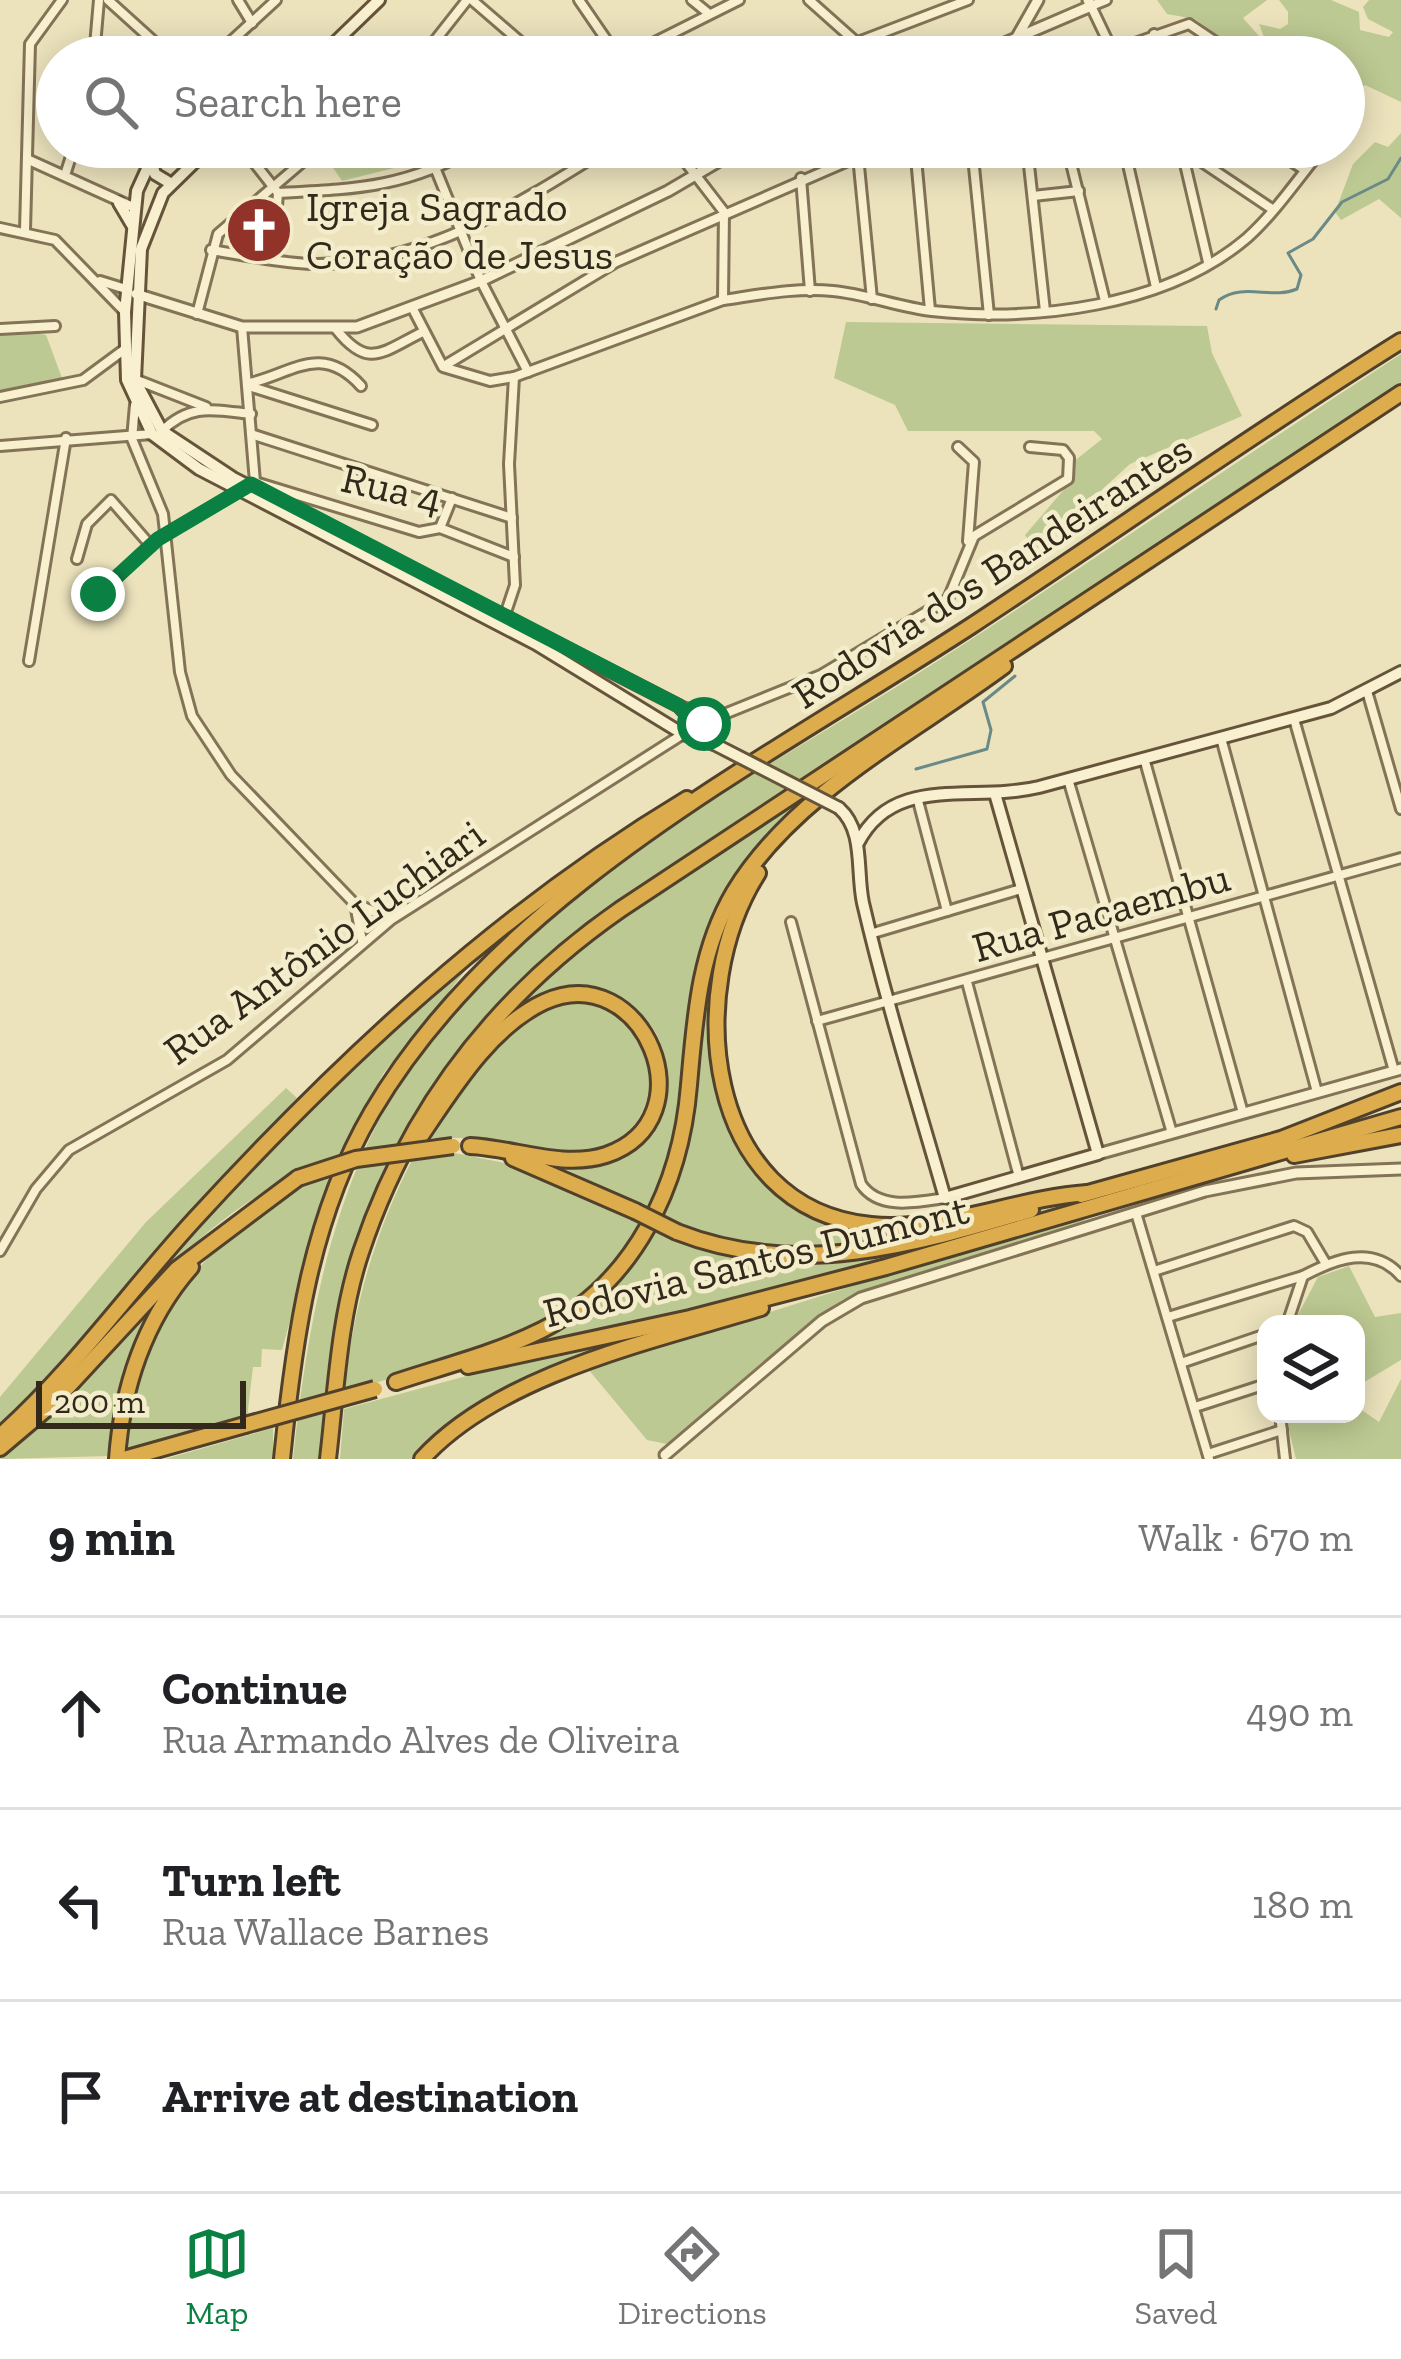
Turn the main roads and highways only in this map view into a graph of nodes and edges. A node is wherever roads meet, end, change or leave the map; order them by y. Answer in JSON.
{"nodes":[{"id":1,"x":379,"y":0,"type":"edge"},
{"id":2,"x":342,"y":36,"type":"edge"},
{"id":3,"x":147,"y":168,"type":"edge"},
{"id":4,"x":155,"y":168,"type":"edge"},
{"id":5,"x":188,"y":168,"type":"edge"},
{"id":6,"x":167,"y":188,"type":"junction"},
{"id":7,"x":117,"y":202,"type":"road end"},
{"id":8,"x":135,"y":208,"type":"junction"},
{"id":9,"x":133,"y":226,"type":"junction"},
{"id":10,"x":131,"y":292,"type":"junction"},
{"id":11,"x":130,"y":310,"type":"junction"},
{"id":12,"x":1401,"y":341,"type":"edge"},
{"id":13,"x":1401,"y":393,"type":"edge"},
{"id":14,"x":157,"y":432,"type":"junction"},
{"id":15,"x":1086,"y":605,"type":"junction"},
{"id":16,"x":502,"y":620,"type":"junction"},
{"id":17,"x":1401,"y":672,"type":"edge"},
{"id":18,"x":674,"y":704,"type":"junction"},
{"id":19,"x":657,"y":716,"type":"junction"},
{"id":20,"x":697,"y":725,"type":"junction"},
{"id":21,"x":683,"y":734,"type":"junction"},
{"id":22,"x":715,"y":745,"type":"junction"},
{"id":23,"x":740,"y":773,"type":"junction"},
{"id":24,"x":829,"y":794,"type":"junction"},
{"id":25,"x":996,"y":796,"type":"junction"},
{"id":26,"x":842,"y":810,"type":"junction"},
{"id":27,"x":879,"y":812,"type":"junction"},
{"id":28,"x":858,"y":842,"type":"junction"},
{"id":29,"x":1401,"y":1092,"type":"edge"},
{"id":30,"x":1401,"y":1117,"type":"edge"},
{"id":31,"x":1401,"y":1135,"type":"edge"},
{"id":32,"x":470,"y":1146,"type":"junction"},
{"id":33,"x":1259,"y":1157,"type":"junction"},
{"id":34,"x":392,"y":1177,"type":"junction"},
{"id":35,"x":1088,"y":1193,"type":"junction"},
{"id":36,"x":231,"y":1224,"type":"junction"},
{"id":37,"x":886,"y":1268,"type":"junction"},
{"id":38,"x":396,"y":1382,"type":"junction"},
{"id":39,"x":0,"y":1436,"type":"edge"},
{"id":40,"x":0,"y":1448,"type":"edge"},
{"id":41,"x":121,"y":1459,"type":"edge"},
{"id":42,"x":282,"y":1459,"type":"edge"},
{"id":43,"x":328,"y":1459,"type":"edge"},
{"id":44,"x":422,"y":1459,"type":"edge"}],
"edges":[{"from":1,"to":2,"type":"main road"},
{"from":3,"to":8,"type":"main road"},
{"from":4,"to":6,"type":"main road"},
{"from":5,"to":6,"type":"main road"},
{"from":6,"to":8,"type":"main road"},
{"from":6,"to":10,"type":"main road"},
{"from":7,"to":9,"type":"main road"},
{"from":8,"to":9,"type":"main road"},
{"from":9,"to":10,"type":"main road"},
{"from":10,"to":11,"type":"main road"},
{"from":11,"to":14,"type":"main road"},
{"from":11,"to":14,"type":"main road"},
{"from":12,"to":23,"type":"highway","name":"Rodovia dos Bandeirantes"},
{"from":13,"to":15,"type":"highway","name":"Rodovia dos Bandeirantes"},
{"from":14,"to":16,"type":"main road"},
{"from":15,"to":24,"type":"highway"},
{"from":15,"to":34,"type":"highway","name":"Rodovia dos Bandeirantes"},
{"from":16,"to":18,"type":"main road"},
{"from":16,"to":19,"type":"main road"},
{"from":17,"to":25,"type":"main road"},
{"from":18,"to":19,"type":"main road"},
{"from":18,"to":20,"type":"main road"},
{"from":19,"to":21,"type":"main road"},
{"from":20,"to":21,"type":"main road"},
{"from":20,"to":22,"type":"main road"},
{"from":21,"to":22,"type":"main road"},
{"from":22,"to":26,"type":"main road","bridge":true},
{"from":23,"to":39,"type":"highway"},
{"from":23,"to":42,"type":"highway","name":"Rodovia dos Bandeirantes"},
{"from":24,"to":35,"type":"highway"},
{"from":24,"to":38,"type":"highway"},
{"from":25,"to":27,"type":"main road"},
{"from":25,"to":28,"type":"main road"},
{"from":26,"to":27,"type":"main road"},
{"from":26,"to":28,"type":"main road"},
{"from":27,"to":28,"type":"main road"},
{"from":29,"to":35,"type":"highway","name":"Rodovia Santos Dumont"},
{"from":30,"to":33,"type":"highway","name":"Rodovia Santos Dumont"},
{"from":31,"to":33,"type":"highway"},
{"from":32,"to":34,"type":"highway"},
{"from":32,"to":35,"type":"highway","name":"Rodovia Santos Dumont","bridge":true},
{"from":32,"to":36,"type":"highway","name":"Rodovia Santos Dumont","bridge":true},
{"from":33,"to":37,"type":"highway","name":"Rodovia Santos Dumont"},
{"from":34,"to":43,"type":"highway","name":"Rodovia dos Bandeirantes"},
{"from":36,"to":40,"type":"highway"},
{"from":36,"to":41,"type":"highway"},
{"from":37,"to":38,"type":"highway","name":"Rodovia Santos Dumont"},
{"from":37,"to":44,"type":"highway"},
{"from":38,"to":41,"type":"highway","name":"Rodovia Santos Dumont","bridge":true}]}
